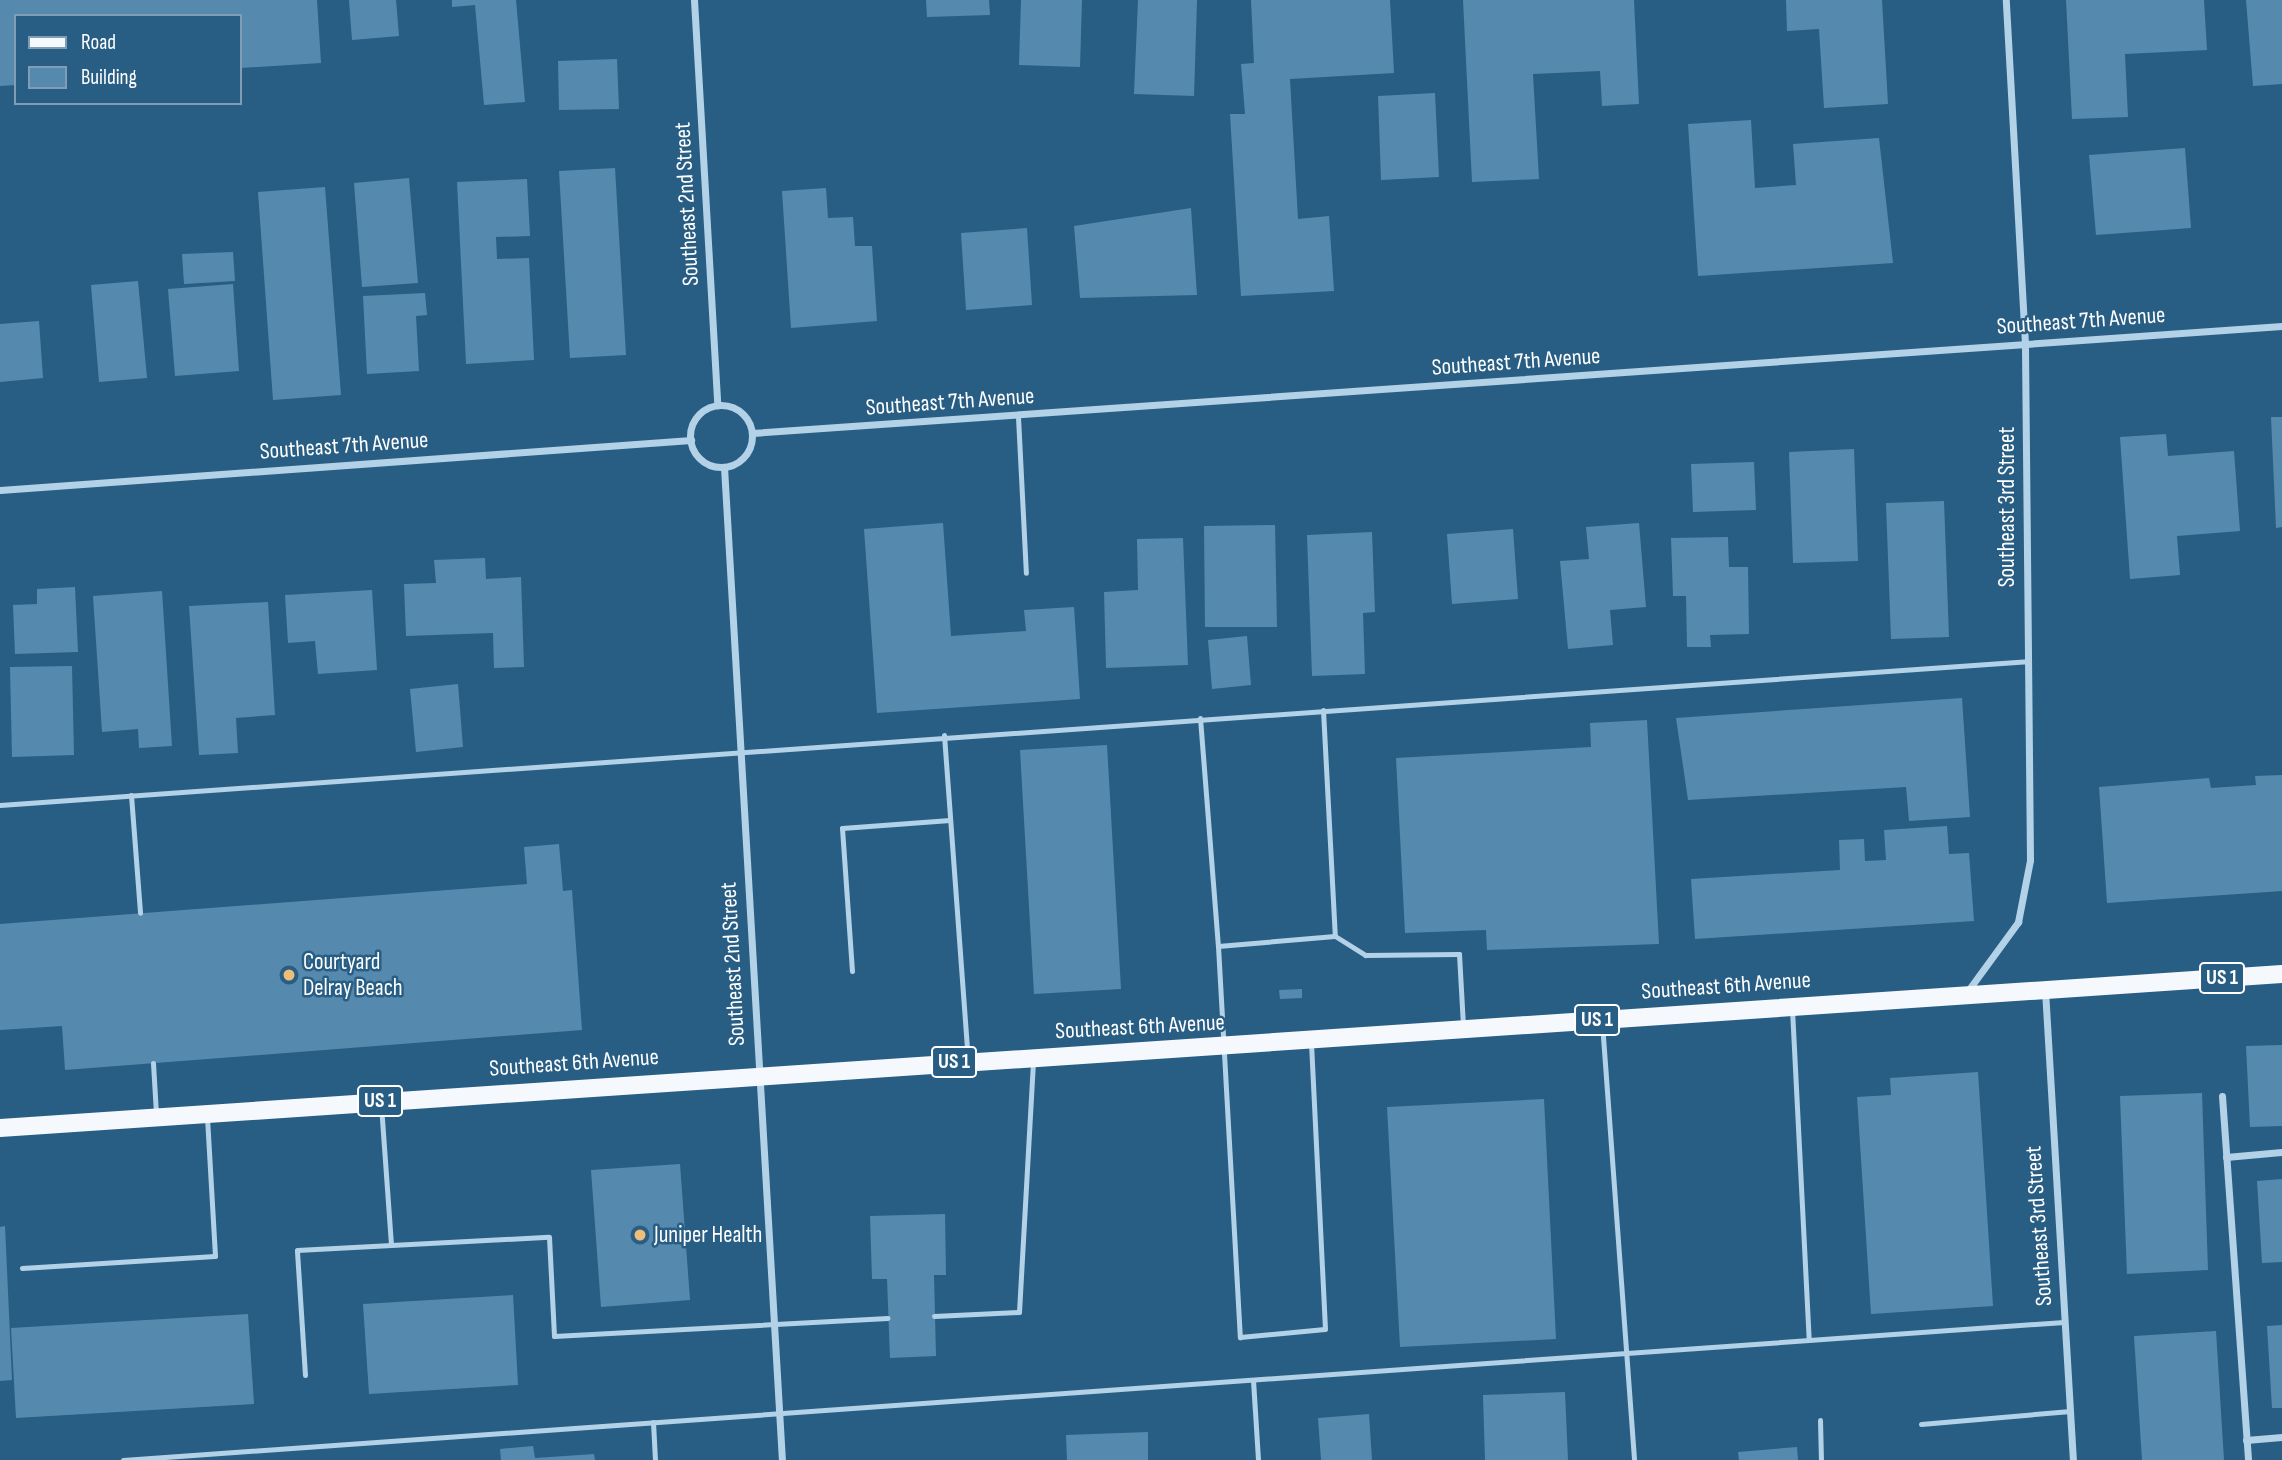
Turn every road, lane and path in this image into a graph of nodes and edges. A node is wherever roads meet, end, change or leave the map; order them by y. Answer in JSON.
{"nodes":[{"id":1,"x":694,"y":0,"type":"edge"},
{"id":2,"x":2006,"y":0,"type":"edge"},
{"id":3,"x":2282,"y":326,"type":"edge"},
{"id":4,"x":2025,"y":344,"type":"junction"},
{"id":5,"x":717,"y":405,"type":"junction"},
{"id":6,"x":1018,"y":417,"type":"junction"},
{"id":7,"x":752,"y":433,"type":"junction"},
{"id":8,"x":691,"y":440,"type":"junction"},
{"id":9,"x":724,"y":467,"type":"junction"},
{"id":10,"x":0,"y":490,"type":"edge"},
{"id":11,"x":1026,"y":573,"type":"dead end"},
{"id":12,"x":2027,"y":661,"type":"junction"},
{"id":13,"x":1323,"y":710,"type":"junction"},
{"id":14,"x":1200,"y":718,"type":"junction"},
{"id":15,"x":944,"y":735,"type":"junction"},
{"id":16,"x":739,"y":749,"type":"junction"},
{"id":17,"x":131,"y":795,"type":"junction"},
{"id":18,"x":0,"y":805,"type":"edge"},
{"id":19,"x":950,"y":820,"type":"junction"},
{"id":20,"x":140,"y":913,"type":"dead end"},
{"id":21,"x":1335,"y":936,"type":"junction"},
{"id":22,"x":1218,"y":946,"type":"junction"},
{"id":23,"x":852,"y":971,"type":"dead end"},
{"id":24,"x":2282,"y":974,"type":"edge"},
{"id":25,"x":2045,"y":990,"type":"junction"},
{"id":26,"x":1965,"y":995,"type":"junction"},
{"id":27,"x":1791,"y":1006,"type":"junction"},
{"id":28,"x":1601,"y":1020,"type":"junction"},
{"id":29,"x":1464,"y":1029,"type":"junction"},
{"id":30,"x":1311,"y":1042,"type":"junction"},
{"id":31,"x":1225,"y":1046,"type":"junction"},
{"id":32,"x":1033,"y":1058,"type":"junction"},
{"id":33,"x":968,"y":1061,"type":"junction"},
{"id":34,"x":153,"y":1063,"type":"dead end"},
{"id":35,"x":759,"y":1074,"type":"junction"},
{"id":36,"x":2222,"y":1096,"type":"dead end"},
{"id":37,"x":381,"y":1101,"type":"junction"},
{"id":38,"x":207,"y":1114,"type":"junction"},
{"id":39,"x":156,"y":1117,"type":"junction"},
{"id":40,"x":0,"y":1128,"type":"edge"},
{"id":41,"x":2282,"y":1152,"type":"edge"},
{"id":42,"x":2226,"y":1157,"type":"junction"},
{"id":43,"x":391,"y":1245,"type":"junction"},
{"id":44,"x":22,"y":1268,"type":"dead end"},
{"id":45,"x":934,"y":1316,"type":"dead end"},
{"id":46,"x":888,"y":1318,"type":"dead end"},
{"id":47,"x":2064,"y":1322,"type":"junction"},
{"id":48,"x":774,"y":1323,"type":"junction"},
{"id":49,"x":1809,"y":1340,"type":"junction"},
{"id":50,"x":1627,"y":1353,"type":"junction"},
{"id":51,"x":305,"y":1376,"type":"dead end"},
{"id":52,"x":1253,"y":1380,"type":"junction"},
{"id":53,"x":2070,"y":1411,"type":"junction"},
{"id":54,"x":779,"y":1414,"type":"junction"},
{"id":55,"x":1819,"y":1420,"type":"dead end"},
{"id":56,"x":653,"y":1422,"type":"junction"},
{"id":57,"x":1921,"y":1424,"type":"dead end"},
{"id":58,"x":2282,"y":1437,"type":"edge"},
{"id":59,"x":2246,"y":1440,"type":"junction"},
{"id":60,"x":123,"y":1460,"type":"edge"},
{"id":61,"x":655,"y":1460,"type":"edge"},
{"id":62,"x":782,"y":1460,"type":"edge"},
{"id":63,"x":1258,"y":1460,"type":"edge"},
{"id":64,"x":1634,"y":1460,"type":"edge"},
{"id":65,"x":1821,"y":1460,"type":"edge"},
{"id":66,"x":2073,"y":1460,"type":"edge"},
{"id":67,"x":2248,"y":1460,"type":"edge"}],
"edges":[{"from":1,"to":5,"type":"street","name":"Southeast 2nd Street"},
{"from":2,"to":4,"type":"street","name":"Southeast 3rd Street"},
{"from":3,"to":4,"type":"street","name":"Southeast 7th Avenue"},
{"from":4,"to":6,"type":"street","name":"Southeast 7th Avenue"},
{"from":4,"to":12,"type":"street","name":"Southeast 3rd Street"},
{"from":5,"to":7,"type":"street"},
{"from":5,"to":8,"type":"street"},
{"from":6,"to":7,"type":"street","name":"Southeast 7th Avenue"},
{"from":6,"to":11,"type":"lane"},
{"from":7,"to":9,"type":"street"},
{"from":8,"to":9,"type":"street"},
{"from":8,"to":10,"type":"street","name":"Southeast 7th Avenue"},
{"from":9,"to":16,"type":"street","name":"Southeast 2nd Street"},
{"from":12,"to":13,"type":"lane"},
{"from":12,"to":26,"type":"street","name":"Southeast 3rd Street"},
{"from":13,"to":14,"type":"lane"},
{"from":13,"to":21,"type":"lane"},
{"from":14,"to":15,"type":"lane"},
{"from":14,"to":22,"type":"lane"},
{"from":15,"to":16,"type":"lane"},
{"from":15,"to":19,"type":"lane"},
{"from":16,"to":17,"type":"lane"},
{"from":16,"to":35,"type":"street","name":"Southeast 2nd Street"},
{"from":17,"to":18,"type":"lane"},
{"from":17,"to":20,"type":"lane"},
{"from":19,"to":23,"type":"lane"},
{"from":19,"to":33,"type":"lane"},
{"from":21,"to":22,"type":"lane"},
{"from":21,"to":29,"type":"lane"},
{"from":22,"to":31,"type":"lane"},
{"from":24,"to":25,"type":"main road","name":"Southeast 6th Avenue","number":"US 1"},
{"from":25,"to":26,"type":"main road","name":"Southeast 6th Avenue","number":"US 1"},
{"from":25,"to":47,"type":"street","name":"Southeast 3rd Street"},
{"from":26,"to":27,"type":"main road","name":"Southeast 6th Avenue","number":"US 1"},
{"from":27,"to":28,"type":"main road","name":"Southeast 6th Avenue","number":"US 1"},
{"from":27,"to":49,"type":"lane"},
{"from":28,"to":29,"type":"main road","name":"Southeast 6th Avenue","number":"US 1"},
{"from":28,"to":50,"type":"lane"},
{"from":29,"to":30,"type":"main road","name":"Southeast 6th Avenue","number":"US 1"},
{"from":30,"to":31,"type":"main road","name":"Southeast 6th Avenue","number":"US 1"},
{"from":30,"to":31,"type":"lane"},
{"from":31,"to":32,"type":"main road","name":"Southeast 6th Avenue","number":"US 1"},
{"from":32,"to":33,"type":"main road","name":"Southeast 6th Avenue","number":"US 1"},
{"from":32,"to":45,"type":"lane"},
{"from":33,"to":35,"type":"main road","name":"Southeast 6th Avenue","number":"US 1"},
{"from":34,"to":39,"type":"lane"},
{"from":35,"to":37,"type":"main road","name":"Southeast 6th Avenue","number":"US 1"},
{"from":35,"to":48,"type":"street","name":"Southeast 2nd Street"},
{"from":36,"to":42,"type":"street"},
{"from":37,"to":38,"type":"main road","name":"Southeast 6th Avenue","number":"US 1"},
{"from":37,"to":43,"type":"lane"},
{"from":38,"to":39,"type":"main road","name":"Southeast 6th Avenue","number":"US 1"},
{"from":38,"to":44,"type":"lane"},
{"from":39,"to":40,"type":"main road","name":"Southeast 6th Avenue","number":"US 1"},
{"from":41,"to":42,"type":"street"},
{"from":42,"to":59,"type":"street"},
{"from":43,"to":48,"type":"lane"},
{"from":43,"to":51,"type":"lane"},
{"from":46,"to":48,"type":"lane"},
{"from":47,"to":49,"type":"lane"},
{"from":47,"to":53,"type":"street","name":"Southeast 3rd Street"},
{"from":48,"to":54,"type":"street","name":"Southeast 2nd Street"},
{"from":49,"to":50,"type":"lane"},
{"from":50,"to":52,"type":"lane"},
{"from":50,"to":64,"type":"lane"},
{"from":52,"to":54,"type":"lane"},
{"from":52,"to":63,"type":"lane"},
{"from":53,"to":57,"type":"lane"},
{"from":53,"to":66,"type":"street","name":"Southeast 3rd Street"},
{"from":54,"to":56,"type":"lane"},
{"from":54,"to":62,"type":"street","name":"Southeast 2nd Street"},
{"from":55,"to":65,"type":"lane"},
{"from":56,"to":60,"type":"lane"},
{"from":56,"to":61,"type":"lane"},
{"from":58,"to":59,"type":"street"},
{"from":59,"to":67,"type":"street"}]}
